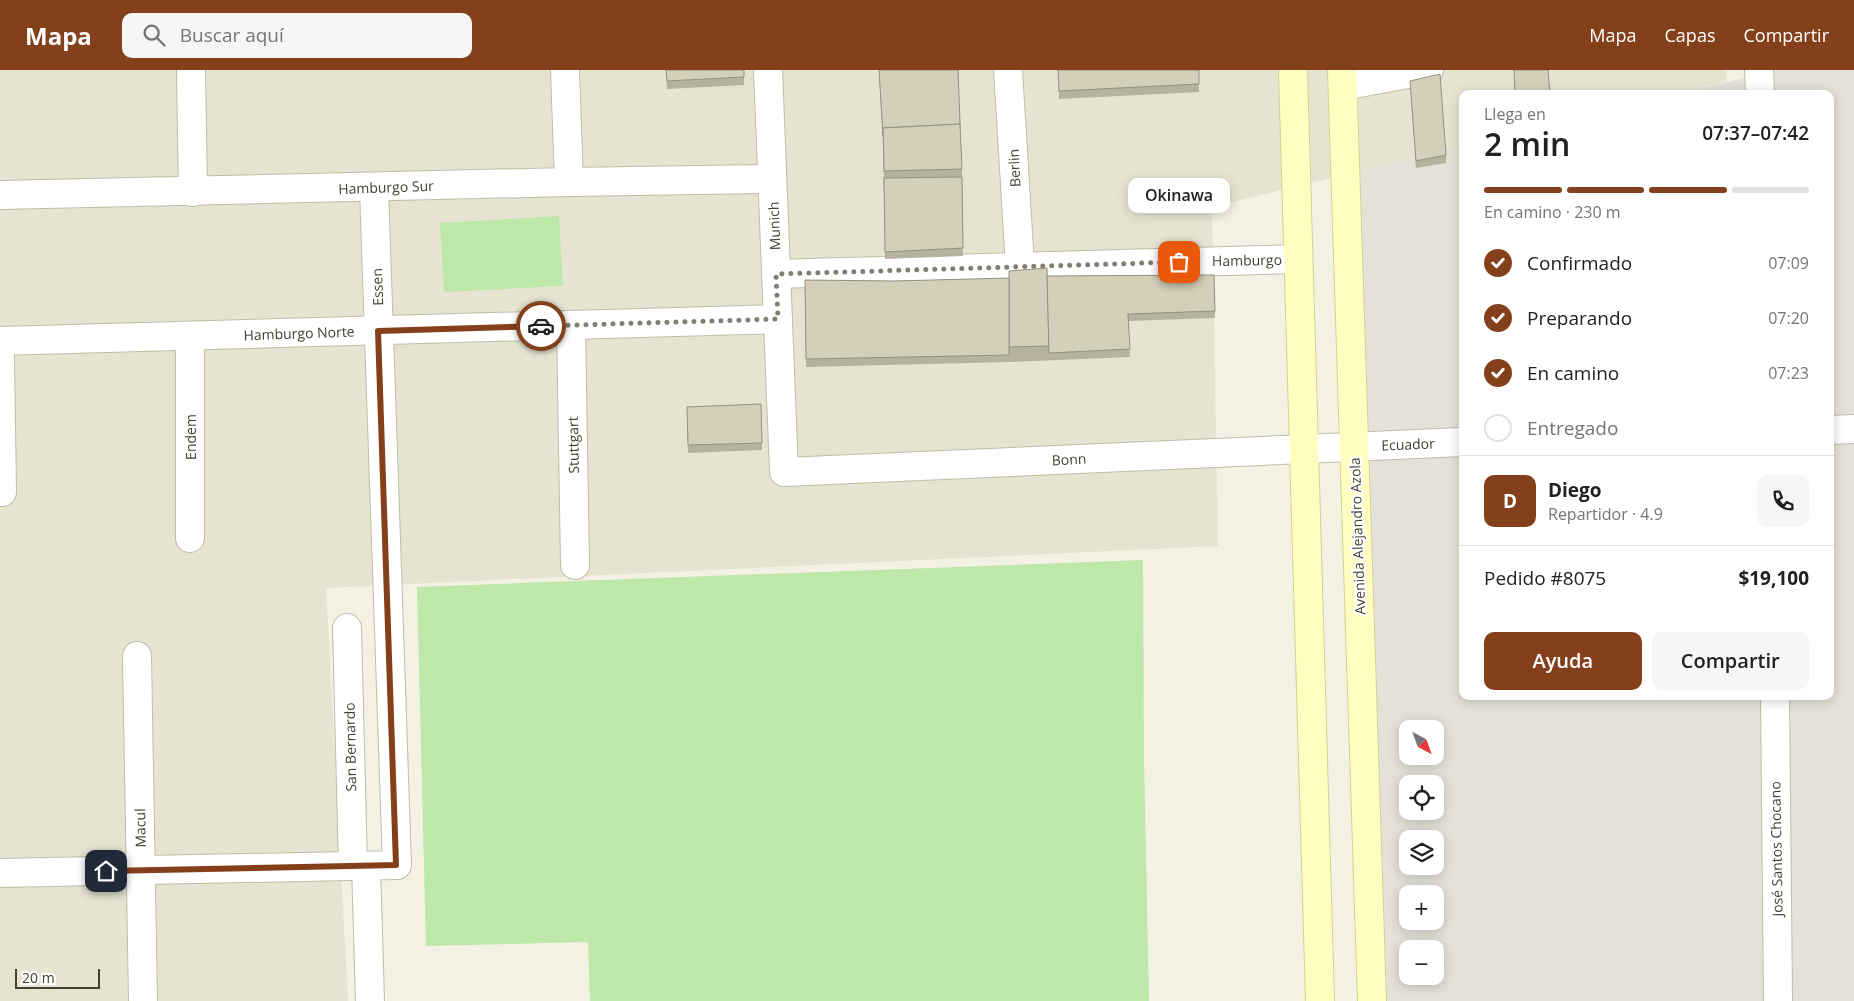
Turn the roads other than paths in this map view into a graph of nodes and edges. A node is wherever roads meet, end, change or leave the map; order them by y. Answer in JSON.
{"nodes":[{"id":1,"x":191,"y":70,"type":"edge"},
{"id":2,"x":565,"y":70,"type":"edge"},
{"id":3,"x":768,"y":70,"type":"edge"},
{"id":4,"x":1008,"y":70,"type":"edge"},
{"id":5,"x":1293,"y":70,"type":"edge"},
{"id":6,"x":1429,"y":70,"type":"edge"},
{"id":7,"x":1759,"y":70,"type":"edge"},
{"id":8,"x":1342,"y":78,"type":"edge"},
{"id":9,"x":1760,"y":90,"type":"edge"},
{"id":10,"x":772,"y":179,"type":"junction"},
{"id":11,"x":568,"y":182,"type":"junction"},
{"id":12,"x":374,"y":188,"type":"junction"},
{"id":13,"x":193,"y":192,"type":"junction"},
{"id":14,"x":0,"y":195,"type":"edge"},
{"id":15,"x":1298,"y":259,"type":"junction"},
{"id":16,"x":1020,"y":266,"type":"junction"},
{"id":17,"x":776,"y":274,"type":"junction"},
{"id":18,"x":778,"y":319,"type":"junction"},
{"id":19,"x":571,"y":325,"type":"junction"},
{"id":20,"x":378,"y":331,"type":"junction"},
{"id":21,"x":190,"y":336,"type":"junction"},
{"id":22,"x":0,"y":341,"type":"edge"},
{"id":23,"x":0,"y":358,"type":"edge"},
{"id":24,"x":1854,"y":429,"type":"edge"},
{"id":25,"x":1834,"y":430,"type":"edge"},
{"id":26,"x":1459,"y":442,"type":"edge"},
{"id":27,"x":1354,"y":445,"type":"junction"},
{"id":28,"x":1303,"y":448,"type":"junction"},
{"id":29,"x":784,"y":472,"type":"joint"},
{"id":30,"x":1,"y":492,"type":"edge"},
{"id":31,"x":190,"y":538,"type":"dead end"},
{"id":32,"x":575,"y":566,"type":"dead end"},
{"id":33,"x":347,"y":628,"type":"dead end"},
{"id":34,"x":138,"y":656,"type":"dead end"},
{"id":35,"x":1775,"y":700,"type":"edge"},
{"id":36,"x":360,"y":866,"type":"junction"},
{"id":37,"x":141,"y":871,"type":"junction"},
{"id":38,"x":0,"y":873,"type":"edge"},
{"id":39,"x":143,"y":1001,"type":"edge"},
{"id":40,"x":370,"y":1001,"type":"edge"},
{"id":41,"x":1320,"y":1001,"type":"edge"},
{"id":42,"x":1372,"y":1001,"type":"edge"},
{"id":43,"x":1778,"y":1001,"type":"edge"}],
"edges":[{"from":1,"to":13,"type":"street"},
{"from":2,"to":11,"type":"street"},
{"from":3,"to":10,"type":"street","name":"Munich"},
{"from":4,"to":16,"type":"street","name":"Berlin"},
{"from":5,"to":15,"type":"main road"},
{"from":6,"to":8,"type":"street"},
{"from":7,"to":9,"type":"street"},
{"from":8,"to":27,"type":"main road","name":"Avenida Alejandro Azola"},
{"from":10,"to":11,"type":"street","name":"Hamburgo Sur"},
{"from":10,"to":17,"type":"street","name":"Munich"},
{"from":11,"to":12,"type":"street","name":"Hamburgo Sur"},
{"from":12,"to":13,"type":"street","name":"Hamburgo Sur"},
{"from":12,"to":20,"type":"street","name":"Essen"},
{"from":13,"to":14,"type":"street","name":"Hamburgo Sur"},
{"from":15,"to":16,"type":"street","name":"Hamburgo"},
{"from":15,"to":28,"type":"main road"},
{"from":16,"to":17,"type":"street","name":"Hamburgo"},
{"from":17,"to":18,"type":"street","name":"Munich"},
{"from":18,"to":19,"type":"street","name":"Hamburgo Norte"},
{"from":18,"to":29,"type":"street","name":"Munich"},
{"from":19,"to":20,"type":"street","name":"Hamburgo Norte"},
{"from":19,"to":32,"type":"street","name":"Stuttgart"},
{"from":20,"to":21,"type":"street","name":"Hamburgo Norte"},
{"from":20,"to":36,"type":"street","name":"Essen"},
{"from":21,"to":22,"type":"street","name":"Hamburgo Norte"},
{"from":21,"to":31,"type":"street","name":"Endem"},
{"from":23,"to":30,"type":"street"},
{"from":24,"to":25,"type":"street"},
{"from":26,"to":27,"type":"street","name":"Ecuador"},
{"from":27,"to":28,"type":"street","name":"Bonn"},
{"from":27,"to":42,"type":"main road","name":"Avenida Alejandro Azola"},
{"from":28,"to":29,"type":"street","name":"Bonn"},
{"from":28,"to":41,"type":"main road"},
{"from":33,"to":36,"type":"street","name":"San Bernardo"},
{"from":34,"to":37,"type":"street","name":"Macul"},
{"from":35,"to":43,"type":"street","name":"José Santos Chocano"},
{"from":36,"to":37,"type":"street"},
{"from":36,"to":40,"type":"street","name":"San Bernardo"},
{"from":37,"to":38,"type":"street"},
{"from":37,"to":39,"type":"street","name":"Macul"}]}
